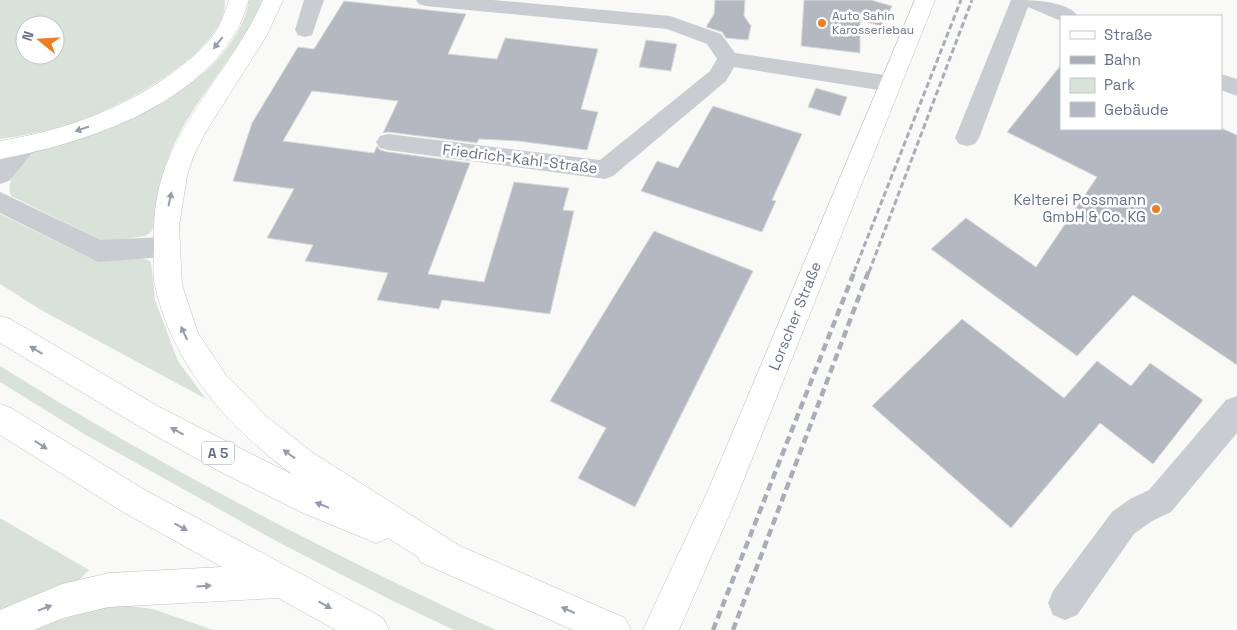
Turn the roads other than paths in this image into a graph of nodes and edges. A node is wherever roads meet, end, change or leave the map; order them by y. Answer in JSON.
{"nodes":[{"id":1,"x":238,"y":0,"type":"edge"},
{"id":2,"x":273,"y":0,"type":"edge"},
{"id":3,"x":314,"y":0,"type":"edge"},
{"id":4,"x":426,"y":0,"type":"edge"},
{"id":5,"x":925,"y":0,"type":"edge"},
{"id":6,"x":1021,"y":0,"type":"edge"},
{"id":7,"x":1030,"y":0,"type":"edge"},
{"id":8,"x":480,"y":2,"type":"edge"},
{"id":9,"x":606,"y":8,"type":"edge"},
{"id":10,"x":1066,"y":15,"type":"edge"},
{"id":11,"x":305,"y":30,"type":"dead end"},
{"id":12,"x":728,"y":59,"type":"junction"},
{"id":13,"x":1222,"y":81,"type":"edge"},
{"id":14,"x":891,"y":84,"type":"junction"},
{"id":15,"x":1237,"y":88,"type":"edge"},
{"id":16,"x":967,"y":138,"type":"dead end"},
{"id":17,"x":388,"y":142,"type":"dead end"},
{"id":18,"x":26,"y":146,"type":"junction"},
{"id":19,"x":0,"y":150,"type":"edge"},
{"id":20,"x":0,"y":175,"type":"edge"},
{"id":21,"x":0,"y":202,"type":"edge"},
{"id":22,"x":164,"y":247,"type":"junction"},
{"id":23,"x":0,"y":328,"type":"edge"},
{"id":24,"x":1237,"y":410,"type":"edge"},
{"id":25,"x":0,"y":418,"type":"edge"},
{"id":26,"x":448,"y":556,"type":"junction"},
{"id":27,"x":282,"y":581,"type":"junction"},
{"id":28,"x":1065,"y":603,"type":"dead end"},
{"id":29,"x":0,"y":627,"type":"edge"},
{"id":30,"x":371,"y":630,"type":"edge"},
{"id":31,"x":613,"y":630,"type":"edge"},
{"id":32,"x":661,"y":630,"type":"edge"}],
"edges":[{"from":1,"to":18,"type":"main road","one_way":true},
{"from":22,"to":2,"type":"main road","one_way":true},
{"from":3,"to":11,"type":"street"},
{"from":4,"to":8,"type":"street"},
{"from":5,"to":14,"type":"main road","name":"Lorscher Straße"},
{"from":6,"to":16,"type":"street"},
{"from":7,"to":10,"type":"street"},
{"from":8,"to":9,"type":"street"},
{"from":9,"to":12,"type":"street"},
{"from":12,"to":14,"type":"street"},
{"from":12,"to":17,"type":"street","name":"Friedrich-Kahl-Straße"},
{"from":13,"to":15,"type":"street"},
{"from":14,"to":32,"type":"main road","name":"Lorscher Straße"},
{"from":18,"to":19,"type":"main road"},
{"from":18,"to":20,"type":"street"},
{"from":21,"to":22,"type":"street"},
{"from":26,"to":22,"type":"main road","one_way":true},
{"from":26,"to":23,"type":"main road","number":"A 5","one_way":true},
{"from":24,"to":28,"type":"street"},
{"from":25,"to":27,"type":"main road","one_way":true},
{"from":31,"to":26,"type":"main road","number":"A 5","one_way":true},
{"from":29,"to":27,"type":"main road","one_way":true},
{"from":27,"to":30,"type":"main road","one_way":true}]}
